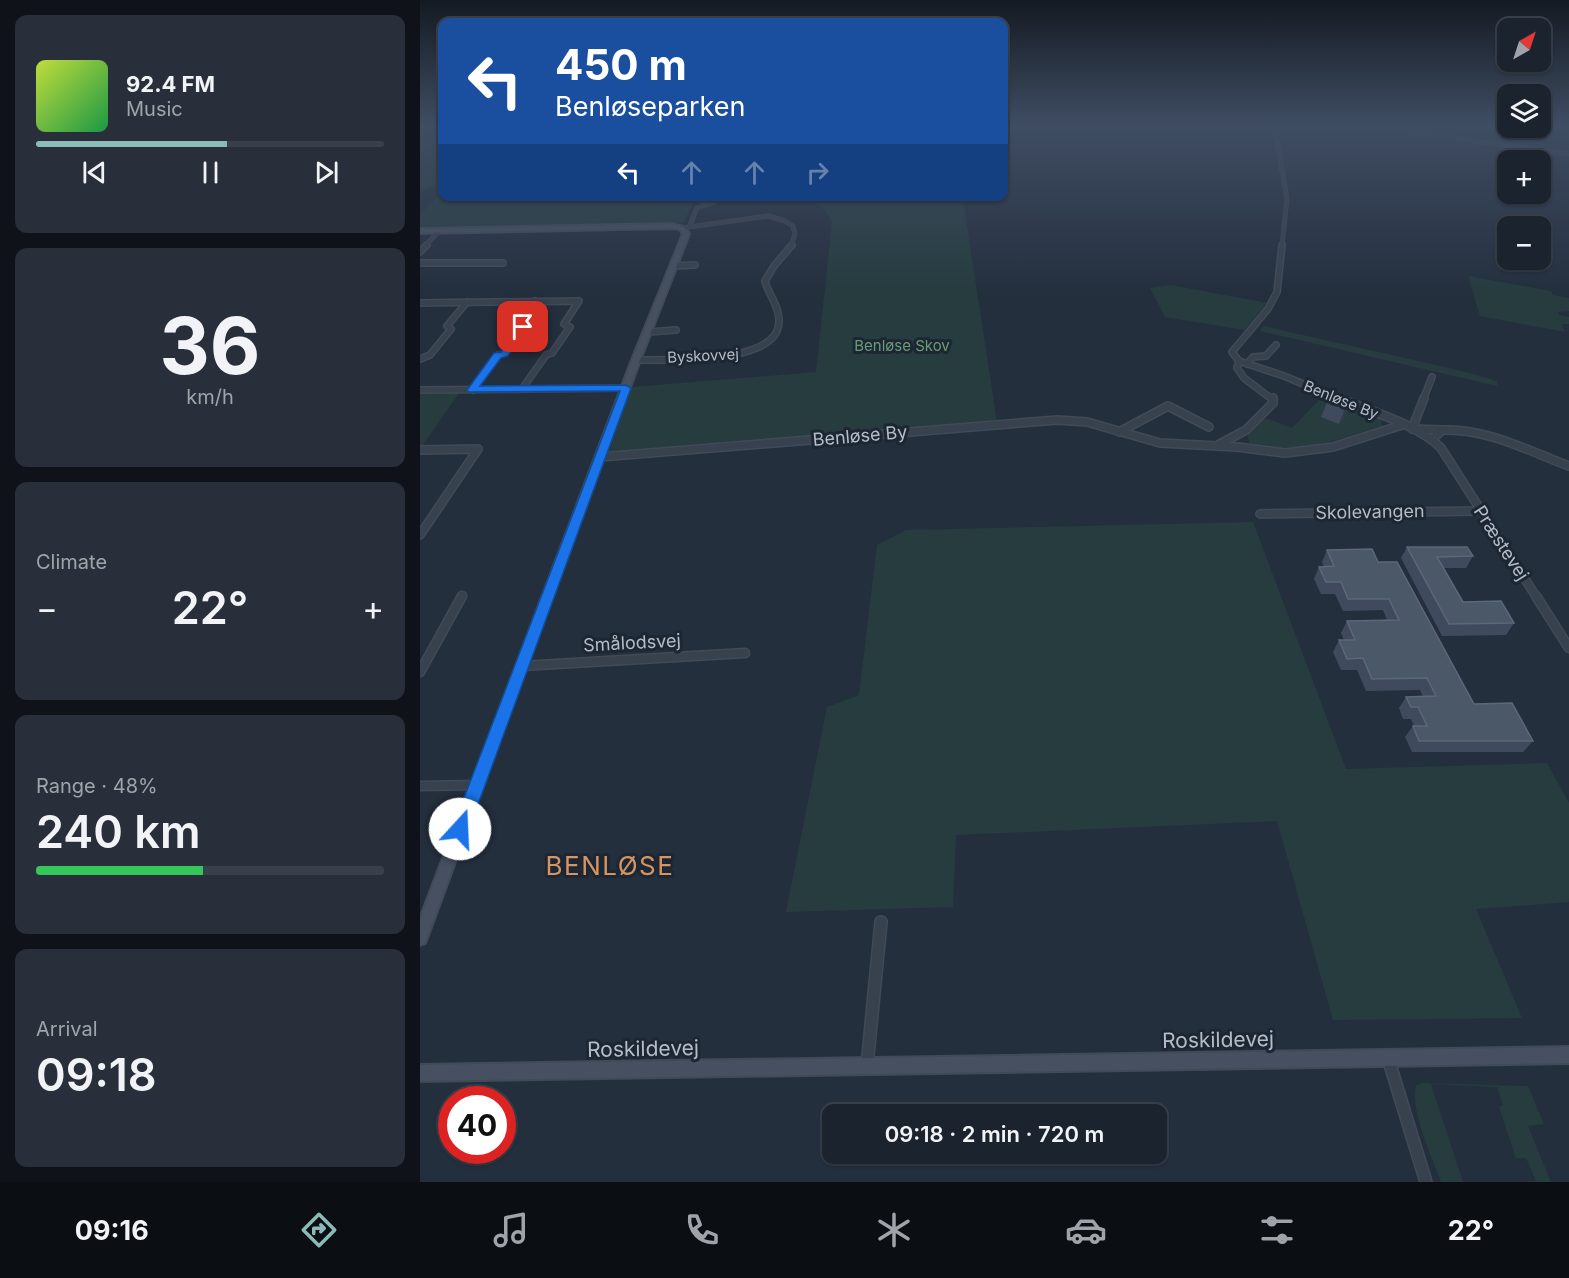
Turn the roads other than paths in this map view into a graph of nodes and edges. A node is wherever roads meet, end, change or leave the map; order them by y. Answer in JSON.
{"nodes":[{"id":1,"x":1284,"y":181,"type":"edge"},
{"id":2,"x":717,"y":201,"type":"edge"},
{"id":3,"x":686,"y":227,"type":"junction"},
{"id":4,"x":440,"y":230,"type":"junction"},
{"id":5,"x":420,"y":231,"type":"edge"},
{"id":6,"x":420,"y":252,"type":"edge"},
{"id":7,"x":420,"y":263,"type":"edge"},
{"id":8,"x":503,"y":263,"type":"dead end"},
{"id":9,"x":695,"y":265,"type":"dead end"},
{"id":10,"x":673,"y":266,"type":"junction"},
{"id":11,"x":535,"y":301,"type":"junction"},
{"id":12,"x":466,"y":302,"type":"junction"},
{"id":13,"x":421,"y":304,"type":"edge"},
{"id":14,"x":676,"y":330,"type":"dead end"},
{"id":15,"x":648,"y":332,"type":"junction"},
{"id":16,"x":1276,"y":345,"type":"dead end"},
{"id":17,"x":420,"y":359,"type":"edge"},
{"id":18,"x":636,"y":360,"type":"junction"},
{"id":19,"x":1239,"y":361,"type":"junction"},
{"id":20,"x":1247,"y":364,"type":"junction"},
{"id":21,"x":1432,"y":377,"type":"dead end"},
{"id":22,"x":626,"y":388,"type":"junction"},
{"id":23,"x":522,"y":389,"type":"junction"},
{"id":24,"x":420,"y":390,"type":"edge"},
{"id":25,"x":473,"y":390,"type":"junction"},
{"id":26,"x":1402,"y":424,"type":"junction"},
{"id":27,"x":1209,"y":427,"type":"dead end"},
{"id":28,"x":1412,"y":429,"type":"junction"},
{"id":29,"x":1444,"y":430,"type":"junction"},
{"id":30,"x":1119,"y":432,"type":"junction"},
{"id":31,"x":1432,"y":439,"type":"junction"},
{"id":32,"x":1231,"y":440,"type":"junction"},
{"id":33,"x":1216,"y":446,"type":"junction"},
{"id":34,"x":1237,"y":447,"type":"junction"},
{"id":35,"x":420,"y":450,"type":"edge"},
{"id":36,"x":600,"y":457,"type":"junction"},
{"id":37,"x":1569,"y":466,"type":"edge"},
{"id":38,"x":1480,"y":511,"type":"junction"},
{"id":39,"x":1260,"y":514,"type":"dead end"},
{"id":40,"x":420,"y":535,"type":"edge"},
{"id":41,"x":462,"y":596,"type":"dead end"},
{"id":42,"x":1569,"y":648,"type":"edge"},
{"id":43,"x":744,"y":653,"type":"dead end"},
{"id":44,"x":522,"y":666,"type":"junction"},
{"id":45,"x":420,"y":672,"type":"edge"},
{"id":46,"x":476,"y":785,"type":"junction"},
{"id":47,"x":420,"y":786,"type":"edge"},
{"id":48,"x":881,"y":922,"type":"dead end"},
{"id":49,"x":420,"y":938,"type":"edge"},
{"id":50,"x":1569,"y":1055,"type":"edge"},
{"id":51,"x":1388,"y":1058,"type":"junction"},
{"id":52,"x":867,"y":1066,"type":"junction"},
{"id":53,"x":420,"y":1074,"type":"edge"},
{"id":54,"x":1426,"y":1182,"type":"edge"}],
"edges":[{"from":1,"to":19,"type":"street"},
{"from":2,"to":3,"type":"street"},
{"from":3,"to":4,"type":"street"},
{"from":3,"to":10,"type":"street"},
{"from":3,"to":18,"type":"street","name":"Byskovvej"},
{"from":4,"to":5,"type":"street"},
{"from":4,"to":6,"type":"street"},
{"from":7,"to":8,"type":"street"},
{"from":9,"to":10,"type":"street"},
{"from":10,"to":15,"type":"street"},
{"from":11,"to":12,"type":"street"},
{"from":11,"to":23,"type":"street"},
{"from":11,"to":25,"type":"street"},
{"from":12,"to":13,"type":"street"},
{"from":12,"to":17,"type":"street"},
{"from":14,"to":15,"type":"street"},
{"from":15,"to":18,"type":"street"},
{"from":16,"to":20,"type":"street"},
{"from":18,"to":22,"type":"street"},
{"from":19,"to":20,"type":"street","name":"Benløse By"},
{"from":19,"to":32,"type":"street","name":"Benløse By"},
{"from":20,"to":26,"type":"street","name":"Benløse By"},
{"from":21,"to":28,"type":"street"},
{"from":22,"to":23,"type":"street"},
{"from":22,"to":36,"type":"street"},
{"from":23,"to":25,"type":"street"},
{"from":24,"to":25,"type":"street"},
{"from":26,"to":28,"type":"street","name":"Benløse By"},
{"from":26,"to":34,"type":"street","name":"Benløse By"},
{"from":27,"to":30,"type":"street"},
{"from":28,"to":29,"type":"street","name":"Benløse By"},
{"from":28,"to":31,"type":"street","name":"Benløse By"},
{"from":29,"to":31,"type":"street"},
{"from":29,"to":37,"type":"street","name":"Benløse By"},
{"from":30,"to":33,"type":"street","name":"Benløse By"},
{"from":30,"to":36,"type":"street","name":"Benløse By"},
{"from":31,"to":38,"type":"street","name":"Præstevej"},
{"from":32,"to":33,"type":"street","name":"Benløse By"},
{"from":32,"to":34,"type":"street"},
{"from":33,"to":34,"type":"street","name":"Benløse By"},
{"from":35,"to":40,"type":"street"},
{"from":36,"to":44,"type":"street"},
{"from":38,"to":39,"type":"street","name":"Skolevangen"},
{"from":38,"to":42,"type":"street","name":"Præstevej"},
{"from":41,"to":45,"type":"street"},
{"from":43,"to":44,"type":"street","name":"Smålodsvej"},
{"from":44,"to":46,"type":"street"},
{"from":46,"to":47,"type":"street"},
{"from":46,"to":49,"type":"street"},
{"from":48,"to":52,"type":"street"},
{"from":50,"to":51,"type":"street","name":"Roskildevej"},
{"from":51,"to":52,"type":"street","name":"Roskildevej"},
{"from":51,"to":54,"type":"street"},
{"from":52,"to":53,"type":"street","name":"Roskildevej"}]}
